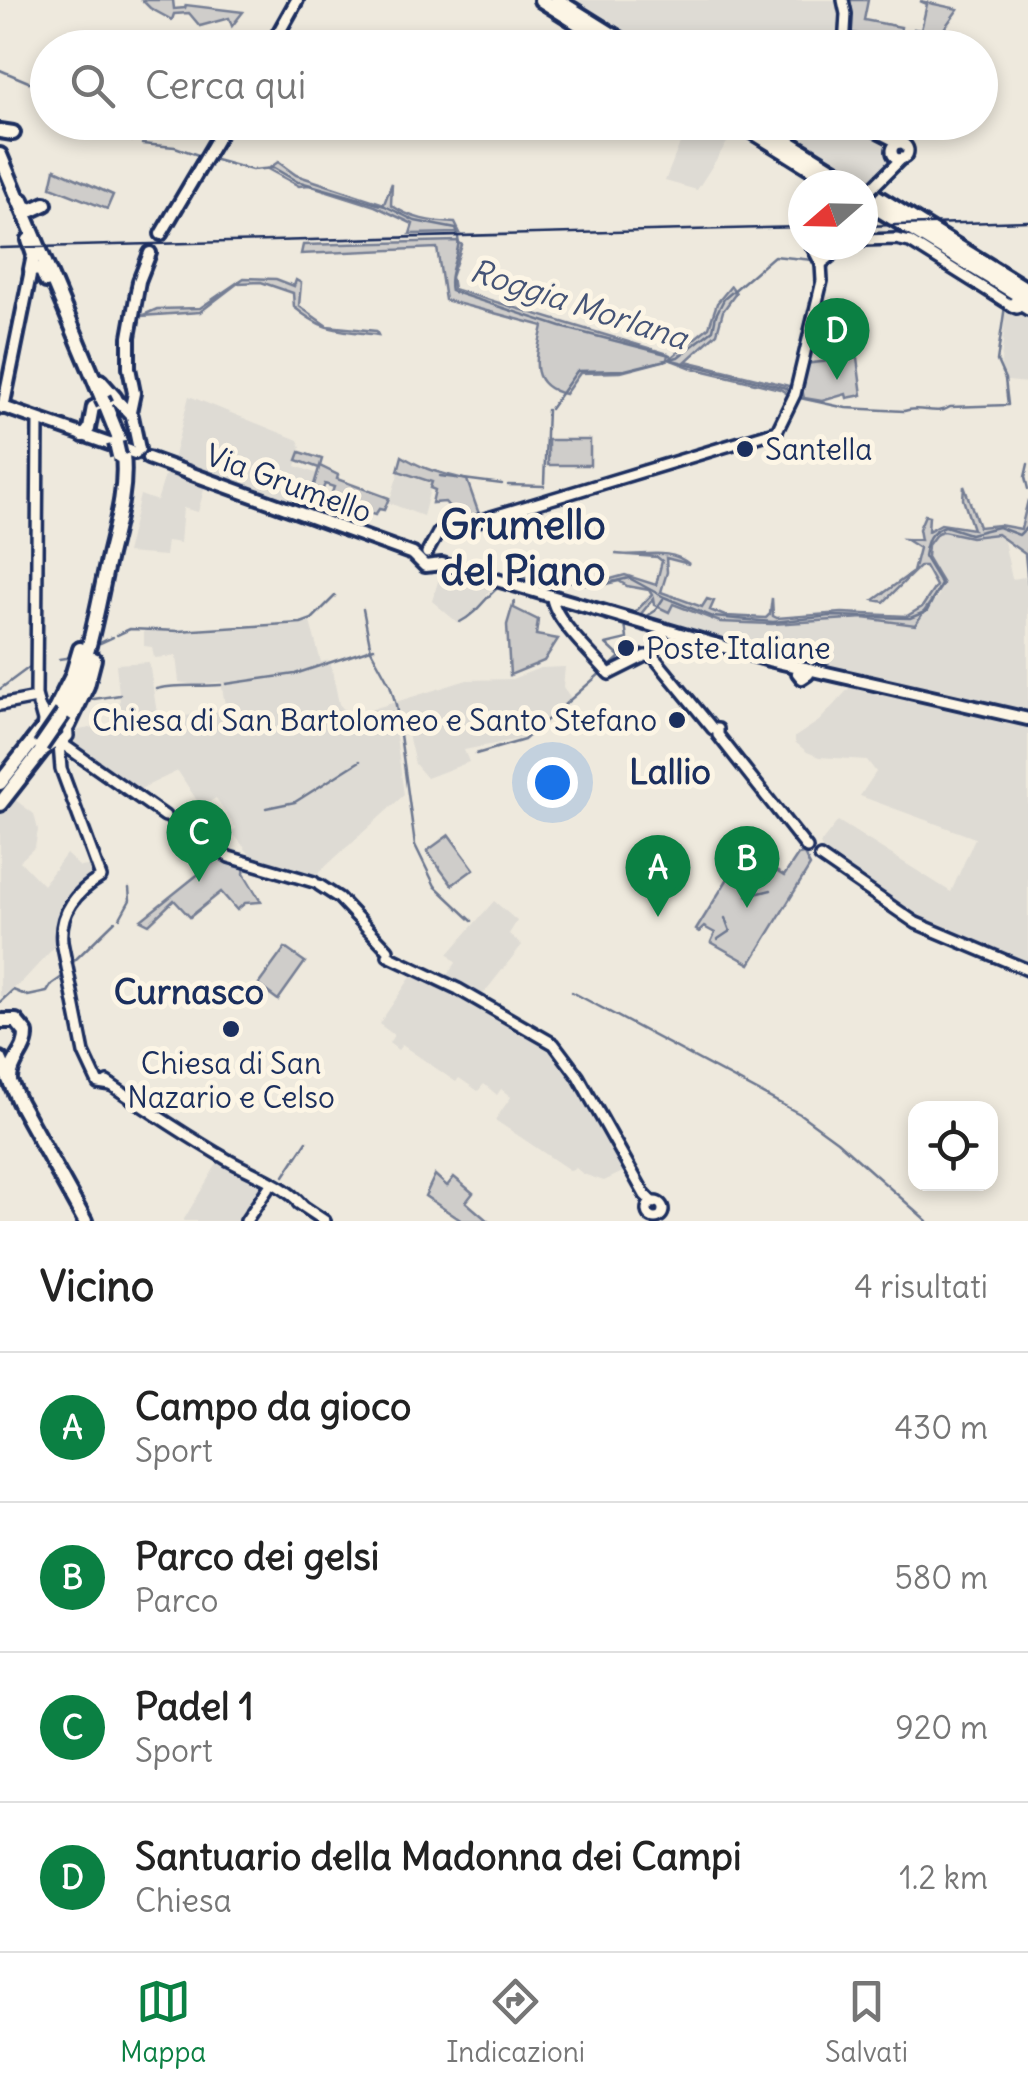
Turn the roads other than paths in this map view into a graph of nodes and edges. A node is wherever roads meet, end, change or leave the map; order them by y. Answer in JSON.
{"nodes":[{"id":1,"x":297,"y":0,"type":"edge"},
{"id":2,"x":541,"y":0,"type":"edge"},
{"id":3,"x":557,"y":0,"type":"edge"},
{"id":4,"x":844,"y":0,"type":"edge"},
{"id":5,"x":280,"y":30,"type":"edge"},
{"id":6,"x":588,"y":30,"type":"edge"},
{"id":7,"x":605,"y":30,"type":"edge"},
{"id":8,"x":845,"y":30,"type":"edge"},
{"id":9,"x":217,"y":140,"type":"edge"},
{"id":10,"x":766,"y":140,"type":"edge"},
{"id":11,"x":786,"y":140,"type":"edge"},
{"id":12,"x":883,"y":140,"type":"edge"},
{"id":13,"x":0,"y":147,"type":"edge"},
{"id":14,"x":0,"y":155,"type":"edge"},
{"id":15,"x":3,"y":167,"type":"edge"},
{"id":16,"x":814,"y":170,"type":"edge"},
{"id":17,"x":836,"y":170,"type":"edge"},
{"id":18,"x":878,"y":178,"type":"edge"},
{"id":19,"x":878,"y":195,"type":"edge"},
{"id":20,"x":43,"y":208,"type":"dead end"},
{"id":21,"x":878,"y":208,"type":"edge"},
{"id":22,"x":19,"y":209,"type":"junction"},
{"id":23,"x":162,"y":234,"type":"dead end"},
{"id":24,"x":878,"y":239,"type":"edge"},
{"id":25,"x":37,"y":246,"type":"junction"},
{"id":26,"x":150,"y":254,"type":"dead end"},
{"id":27,"x":825,"y":260,"type":"edge"},
{"id":28,"x":31,"y":270,"type":"junction"},
{"id":29,"x":51,"y":286,"type":"junction"},
{"id":30,"x":1028,"y":290,"type":"edge"},
{"id":31,"x":1021,"y":306,"type":"edge"},
{"id":32,"x":7,"y":382,"type":"junction"},
{"id":33,"x":0,"y":392,"type":"edge"},
{"id":34,"x":111,"y":401,"type":"junction"},
{"id":35,"x":1,"y":407,"type":"edge"},
{"id":36,"x":38,"y":420,"type":"junction"},
{"id":37,"x":83,"y":436,"type":"junction"},
{"id":38,"x":128,"y":451,"type":"junction"},
{"id":39,"x":428,"y":557,"type":"junction"},
{"id":40,"x":552,"y":598,"type":"junction"},
{"id":41,"x":0,"y":705,"type":"edge"},
{"id":42,"x":1028,"y":718,"type":"edge"},
{"id":43,"x":54,"y":727,"type":"junction"},
{"id":44,"x":0,"y":786,"type":"edge"},
{"id":45,"x":0,"y":801,"type":"edge"},
{"id":46,"x":1028,"y":970,"type":"edge"},
{"id":47,"x":0,"y":1022,"type":"edge"},
{"id":48,"x":0,"y":1050,"type":"edge"},
{"id":49,"x":20,"y":1052,"type":"junction"},
{"id":50,"x":0,"y":1060,"type":"edge"},
{"id":51,"x":4,"y":1079,"type":"edge"},
{"id":52,"x":272,"y":1187,"type":"junction"},
{"id":53,"x":660,"y":1219,"type":"edge"},
{"id":54,"x":82,"y":1221,"type":"edge"},
{"id":55,"x":246,"y":1221,"type":"edge"},
{"id":56,"x":325,"y":1221,"type":"edge"}],
"edges":[{"from":1,"to":5,"type":"main road"},
{"from":2,"to":6,"type":"highway"},
{"from":3,"to":7,"type":"highway"},
{"from":4,"to":8,"type":"street"},
{"from":9,"to":23,"type":"main road"},
{"from":10,"to":16,"type":"highway"},
{"from":11,"to":17,"type":"highway"},
{"from":12,"to":18,"type":"street"},
{"from":13,"to":15,"type":"highway"},
{"from":14,"to":15,"type":"highway"},
{"from":15,"to":20,"type":"highway"},
{"from":15,"to":22,"type":"highway"},
{"from":15,"to":25,"type":"highway"},
{"from":19,"to":30,"type":"highway"},
{"from":21,"to":31,"type":"highway"},
{"from":22,"to":25,"type":"highway"},
{"from":22,"to":28,"type":"highway"},
{"from":24,"to":31,"type":"street"},
{"from":25,"to":29,"type":"highway"},
{"from":25,"to":34,"type":"highway"},
{"from":26,"to":34,"type":"main road"},
{"from":27,"to":39,"type":"street"},
{"from":28,"to":29,"type":"highway"},
{"from":28,"to":32,"type":"main road"},
{"from":29,"to":34,"type":"highway"},
{"from":32,"to":33,"type":"main road"},
{"from":32,"to":35,"type":"main road"},
{"from":34,"to":37,"type":"main road"},
{"from":34,"to":38,"type":"highway"},
{"from":34,"to":38,"type":"main road"},
{"from":35,"to":36,"type":"main road","name":"Via Grumello"},
{"from":36,"to":37,"type":"main road","name":"Via Grumello"},
{"from":36,"to":43,"type":"street"},
{"from":37,"to":38,"type":"main road","name":"Via Grumello"},
{"from":38,"to":39,"type":"main road","name":"Via Grumello"},
{"from":38,"to":43,"type":"highway"},
{"from":38,"to":43,"type":"highway"},
{"from":39,"to":40,"type":"main road","name":"Via Grumello"},
{"from":40,"to":42,"type":"main road","name":"Via Grumello"},
{"from":40,"to":46,"type":"street"},
{"from":41,"to":43,"type":"street"},
{"from":43,"to":44,"type":"highway"},
{"from":43,"to":45,"type":"highway"},
{"from":43,"to":52,"type":"street"},
{"from":43,"to":53,"type":"street"},
{"from":47,"to":49,"type":"highway"},
{"from":48,"to":49,"type":"highway"},
{"from":49,"to":51,"type":"highway"},
{"from":50,"to":51,"type":"highway"},
{"from":51,"to":54,"type":"highway"},
{"from":52,"to":55,"type":"street"},
{"from":52,"to":56,"type":"street"}]}
